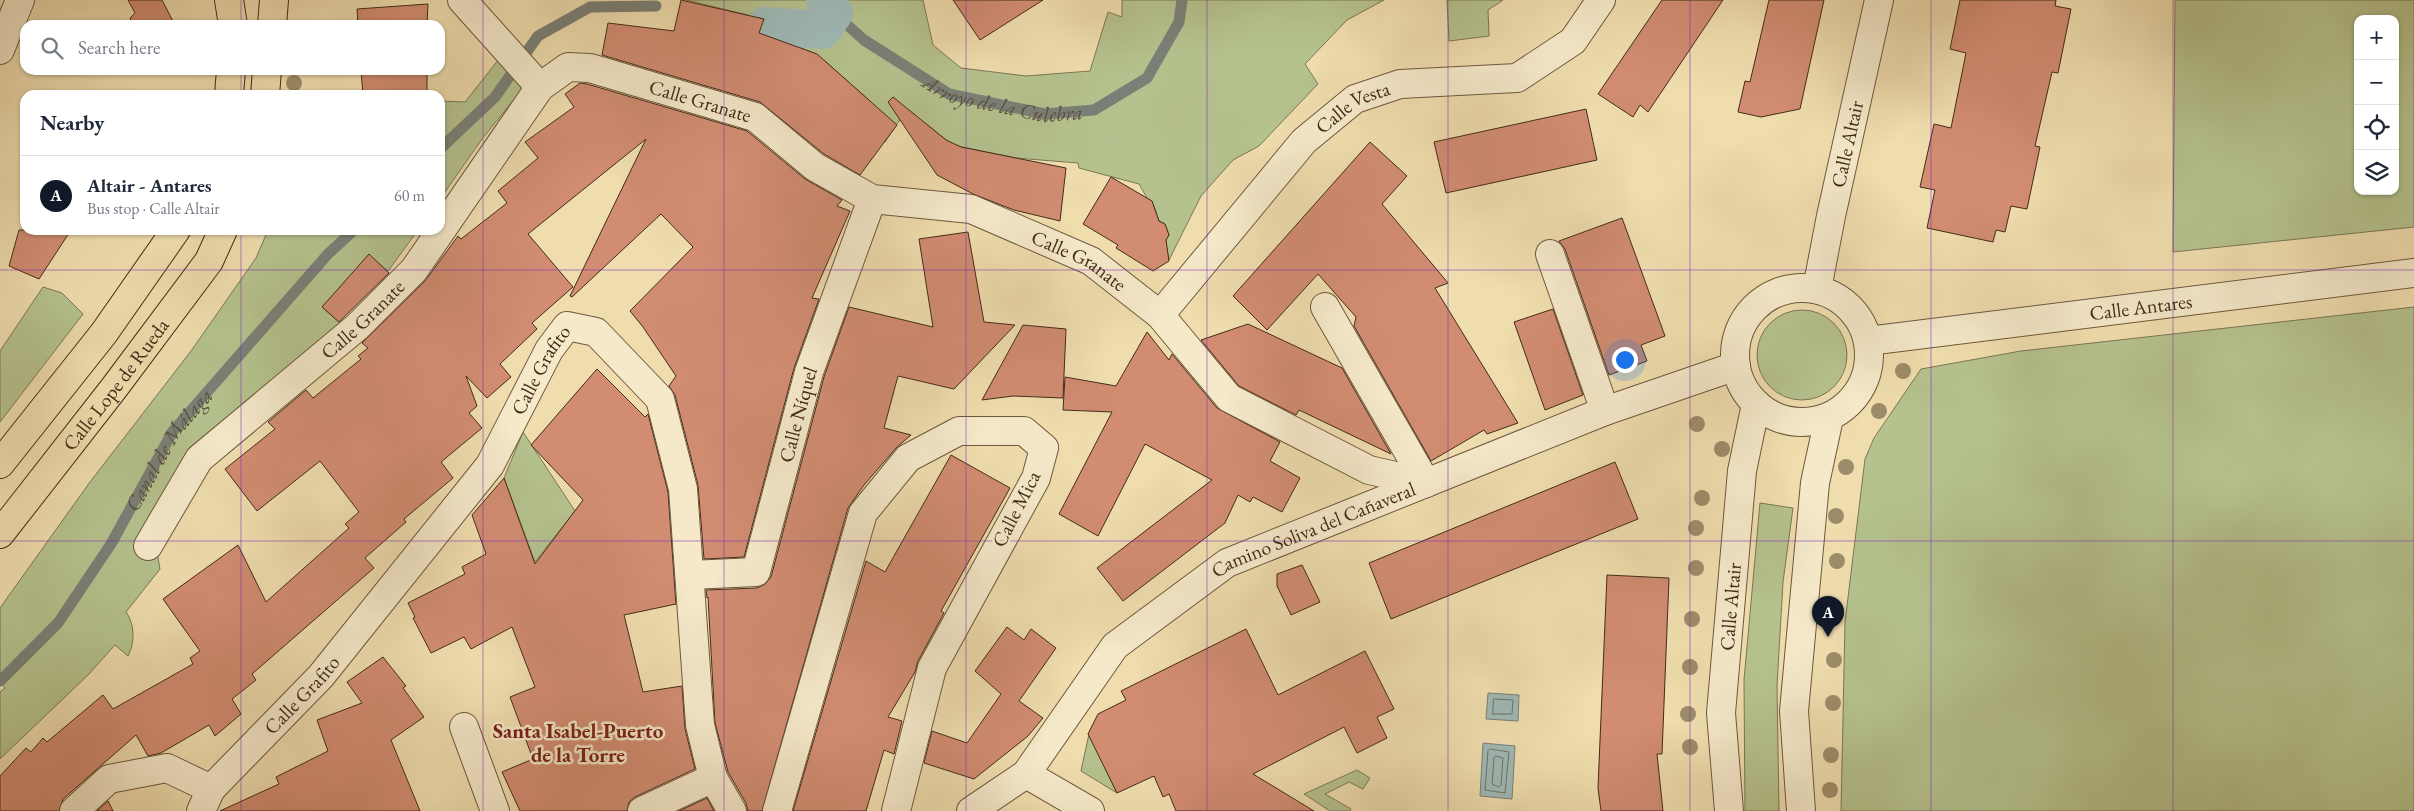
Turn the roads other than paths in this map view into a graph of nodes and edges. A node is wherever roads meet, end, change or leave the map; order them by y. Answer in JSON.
{"nodes":[{"id":1,"x":20,"y":0,"type":"edge"},
{"id":2,"x":230,"y":0,"type":"edge"},
{"id":3,"x":274,"y":0,"type":"edge"},
{"id":4,"x":462,"y":0,"type":"edge"},
{"id":5,"x":1601,"y":0,"type":"edge"},
{"id":6,"x":1879,"y":0,"type":"edge"},
{"id":7,"x":232,"y":20,"type":"edge"},
{"id":8,"x":272,"y":20,"type":"edge"},
{"id":9,"x":0,"y":50,"type":"edge"},
{"id":10,"x":231,"y":75,"type":"edge"},
{"id":11,"x":266,"y":75,"type":"edge"},
{"id":12,"x":540,"y":87,"type":"junction"},
{"id":13,"x":230,"y":90,"type":"edge"},
{"id":14,"x":265,"y":90,"type":"edge"},
{"id":15,"x":872,"y":199,"type":"junction"},
{"id":16,"x":445,"y":225,"type":"edge"},
{"id":17,"x":173,"y":235,"type":"edge"},
{"id":18,"x":220,"y":235,"type":"edge"},
{"id":19,"x":438,"y":235,"type":"edge"},
{"id":20,"x":1550,"y":254,"type":"dead end"},
{"id":21,"x":2414,"y":273,"type":"edge"},
{"id":22,"x":1817,"y":289,"type":"junction"},
{"id":23,"x":1325,"y":307,"type":"dead end"},
{"id":24,"x":1160,"y":315,"type":"junction"},
{"id":25,"x":1868,"y":341,"type":"junction"},
{"id":26,"x":1736,"y":366,"type":"junction"},
{"id":27,"x":1756,"y":404,"type":"junction"},
{"id":28,"x":1605,"y":410,"type":"junction"},
{"id":29,"x":1829,"y":418,"type":"junction"},
{"id":30,"x":0,"y":464,"type":"edge"},
{"id":31,"x":1426,"y":483,"type":"junction"},
{"id":32,"x":0,"y":534,"type":"edge"},
{"id":33,"x":148,"y":546,"type":"dead end"},
{"id":34,"x":690,"y":575,"type":"junction"},
{"id":35,"x":464,"y":727,"type":"dead end"},
{"id":36,"x":1026,"y":774,"type":"junction"},
{"id":37,"x":713,"y":778,"type":"junction"},
{"id":38,"x":206,"y":800,"type":"edge"},
{"id":39,"x":74,"y":811,"type":"edge"},
{"id":40,"x":495,"y":811,"type":"edge"},
{"id":41,"x":642,"y":811,"type":"edge"},
{"id":42,"x":732,"y":811,"type":"edge"},
{"id":43,"x":777,"y":811,"type":"edge"},
{"id":44,"x":896,"y":811,"type":"edge"},
{"id":45,"x":971,"y":811,"type":"edge"},
{"id":46,"x":1090,"y":811,"type":"edge"},
{"id":47,"x":1729,"y":811,"type":"edge"},
{"id":48,"x":1801,"y":811,"type":"edge"}],
"edges":[{"from":1,"to":9,"type":"street"},
{"from":2,"to":7,"type":"main road"},
{"from":3,"to":8,"type":"main road"},
{"from":4,"to":12,"type":"street"},
{"from":5,"to":24,"type":"street","name":"Calle Vesta"},
{"from":6,"to":22,"type":"street","name":"Calle Altair"},
{"from":10,"to":13,"type":"main road"},
{"from":11,"to":14,"type":"main road"},
{"from":12,"to":15,"type":"street","name":"Calle Granate"},
{"from":12,"to":16,"type":"street","name":"Calle Granate"},
{"from":15,"to":24,"type":"street","name":"Calle Granate"},
{"from":15,"to":34,"type":"street","name":"Calle Níquel"},
{"from":17,"to":30,"type":"main road","name":"Calle Lope de Rueda"},
{"from":18,"to":32,"type":"main road","name":"Calle Lope de Rueda"},
{"from":19,"to":33,"type":"street","name":"Calle Granate"},
{"from":20,"to":28,"type":"street"},
{"from":21,"to":25,"type":"street","name":"Calle Antares"},
{"from":22,"to":25,"type":"street"},
{"from":22,"to":26,"type":"street"},
{"from":23,"to":31,"type":"street"},
{"from":24,"to":31,"type":"street","name":"Calle Granate"},
{"from":25,"to":29,"type":"street"},
{"from":26,"to":27,"type":"street"},
{"from":26,"to":28,"type":"street","name":"Camino Soliva del Cañaveral"},
{"from":27,"to":29,"type":"street"},
{"from":27,"to":47,"type":"street","name":"Calle Altair"},
{"from":28,"to":31,"type":"street","name":"Camino Soliva del Cañaveral"},
{"from":29,"to":48,"type":"street"},
{"from":31,"to":36,"type":"street","name":"Camino Soliva del Cañaveral"},
{"from":34,"to":37,"type":"street","name":"Calle Grafito"},
{"from":34,"to":38,"type":"street","name":"Calle Grafito"},
{"from":35,"to":40,"type":"street"},
{"from":36,"to":45,"type":"street","name":"Camino Soliva del Cañaveral"},
{"from":36,"to":46,"type":"street"},
{"from":37,"to":41,"type":"street"},
{"from":37,"to":42,"type":"street","name":"Calle Grafito"},
{"from":38,"to":39,"type":"street","name":"Calle Grafito"},
{"from":43,"to":44,"type":"street","name":"Calle Mica"}]}
